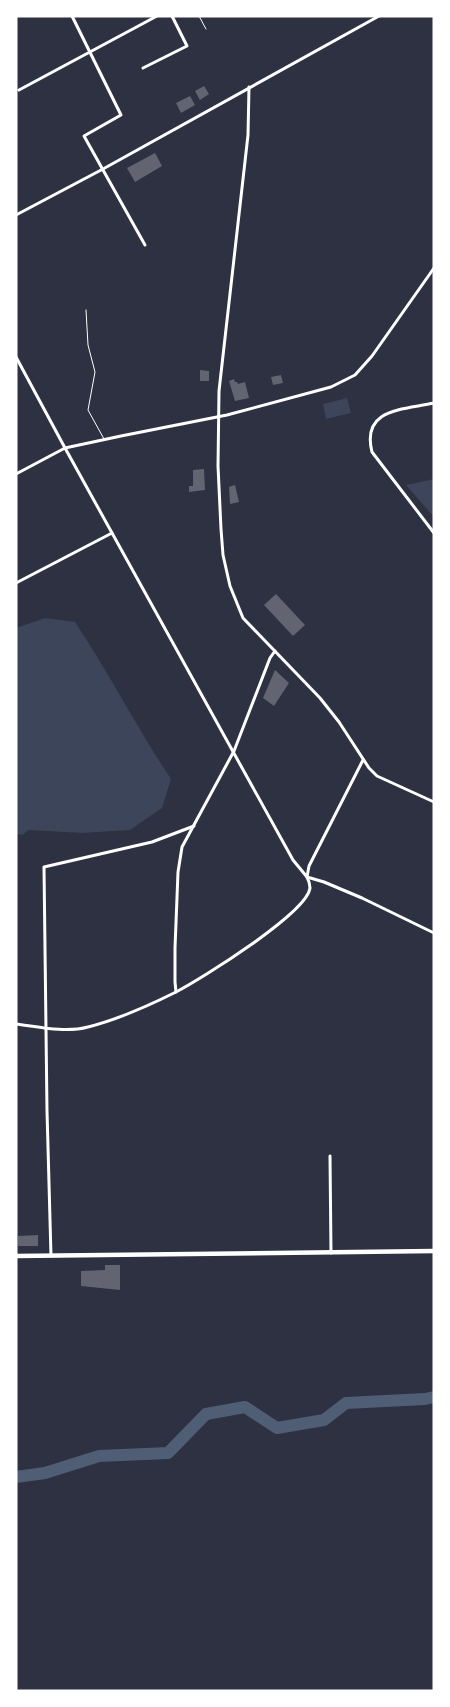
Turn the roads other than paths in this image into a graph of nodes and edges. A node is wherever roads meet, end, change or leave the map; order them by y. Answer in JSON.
{"nodes":[{"id":1,"x":72,"y":16,"type":"edge"},
{"id":2,"x":157,"y":16,"type":"edge"},
{"id":3,"x":172,"y":16,"type":"edge"},
{"id":4,"x":379,"y":16,"type":"edge"},
{"id":5,"x":89,"y":52,"type":"junction"},
{"id":6,"x":143,"y":68,"type":"dead end"},
{"id":7,"x":249,"y":87,"type":"junction"},
{"id":8,"x":19,"y":90,"type":"dead end"},
{"id":9,"x":103,"y":170,"type":"junction"},
{"id":10,"x":16,"y":214,"type":"edge"},
{"id":11,"x":145,"y":245,"type":"dead end"},
{"id":12,"x":434,"y":268,"type":"edge"},
{"id":13,"x":86,"y":310,"type":"dead end"},
{"id":14,"x":16,"y":357,"type":"edge"},
{"id":15,"x":434,"y":403,"type":"edge"},
{"id":16,"x":218,"y":418,"type":"junction"},
{"id":17,"x":104,"y":439,"type":"junction"},
{"id":18,"x":65,"y":448,"type":"junction"},
{"id":19,"x":16,"y":474,"type":"edge"},
{"id":20,"x":112,"y":533,"type":"junction"},
{"id":21,"x":434,"y":533,"type":"edge"},
{"id":22,"x":16,"y":583,"type":"edge"},
{"id":23,"x":275,"y":651,"type":"junction"},
{"id":24,"x":234,"y":751,"type":"junction"},
{"id":25,"x":363,"y":760,"type":"junction"},
{"id":26,"x":434,"y":802,"type":"edge"},
{"id":27,"x":194,"y":826,"type":"junction"},
{"id":28,"x":307,"y":877,"type":"junction"},
{"id":29,"x":434,"y":933,"type":"edge"},
{"id":30,"x":176,"y":992,"type":"junction"},
{"id":31,"x":16,"y":1024,"type":"edge"},
{"id":32,"x":47,"y":1028,"type":"junction"},
{"id":33,"x":330,"y":1156,"type":"dead end"},
{"id":34,"x":434,"y":1251,"type":"edge"},
{"id":35,"x":330,"y":1253,"type":"junction"},
{"id":36,"x":16,"y":1256,"type":"edge"},
{"id":37,"x":51,"y":1256,"type":"junction"}],
"edges":[{"from":1,"to":5,"type":"street"},
{"from":2,"to":5,"type":"street"},
{"from":3,"to":6,"type":"street"},
{"from":4,"to":7,"type":"street"},
{"from":5,"to":8,"type":"street"},
{"from":5,"to":9,"type":"street"},
{"from":7,"to":9,"type":"street"},
{"from":7,"to":16,"type":"street"},
{"from":9,"to":10,"type":"street"},
{"from":9,"to":11,"type":"street"},
{"from":12,"to":16,"type":"street"},
{"from":13,"to":17,"type":"lane"},
{"from":14,"to":18,"type":"street"},
{"from":15,"to":21,"type":"street"},
{"from":16,"to":17,"type":"street"},
{"from":16,"to":23,"type":"street"},
{"from":17,"to":18,"type":"street"},
{"from":18,"to":19,"type":"street"},
{"from":18,"to":20,"type":"street"},
{"from":20,"to":22,"type":"street"},
{"from":20,"to":24,"type":"street"},
{"from":23,"to":24,"type":"street"},
{"from":23,"to":25,"type":"street"},
{"from":24,"to":27,"type":"street"},
{"from":24,"to":28,"type":"street"},
{"from":25,"to":26,"type":"street"},
{"from":25,"to":28,"type":"street"},
{"from":27,"to":30,"type":"street"},
{"from":27,"to":32,"type":"street"},
{"from":28,"to":29,"type":"street"},
{"from":28,"to":30,"type":"street"},
{"from":30,"to":32,"type":"street"},
{"from":31,"to":32,"type":"street"},
{"from":32,"to":37,"type":"street"},
{"from":33,"to":35,"type":"street"},
{"from":34,"to":35,"type":"main road"},
{"from":35,"to":37,"type":"main road"},
{"from":36,"to":37,"type":"main road"}]}
